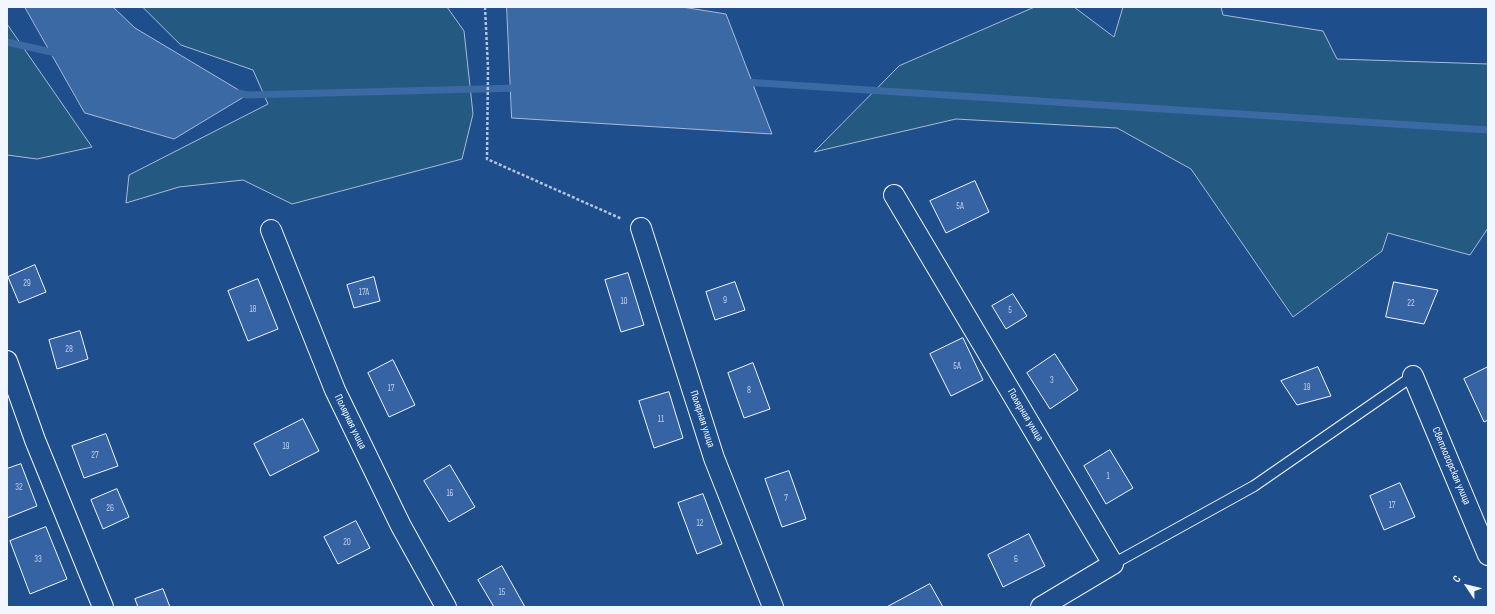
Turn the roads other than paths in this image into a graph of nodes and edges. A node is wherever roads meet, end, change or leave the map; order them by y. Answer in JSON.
{"nodes":[{"id":1,"x":894,"y":195,"type":"dead end"},
{"id":2,"x":641,"y":228,"type":"road end"},
{"id":3,"x":271,"y":230,"type":"dead end"},
{"id":4,"x":7,"y":360,"type":"edge"},
{"id":5,"x":1413,"y":376,"type":"joint"},
{"id":6,"x":1488,"y":555,"type":"edge"},
{"id":7,"x":1113,"y":564,"type":"junction"},
{"id":8,"x":103,"y":607,"type":"edge"},
{"id":9,"x":446,"y":607,"type":"edge"},
{"id":10,"x":773,"y":607,"type":"edge"},
{"id":11,"x":1041,"y":607,"type":"edge"}],
"edges":[{"from":1,"to":7,"type":"street","name":"Полярная улица"},
{"from":2,"to":10,"type":"street","name":"Полярная улица"},
{"from":3,"to":9,"type":"street","name":"Полярная улица"},
{"from":4,"to":8,"type":"street"},
{"from":5,"to":6,"type":"street","name":"Светлогорская улица"},
{"from":5,"to":7,"type":"lane"},
{"from":7,"to":11,"type":"street"}]}
